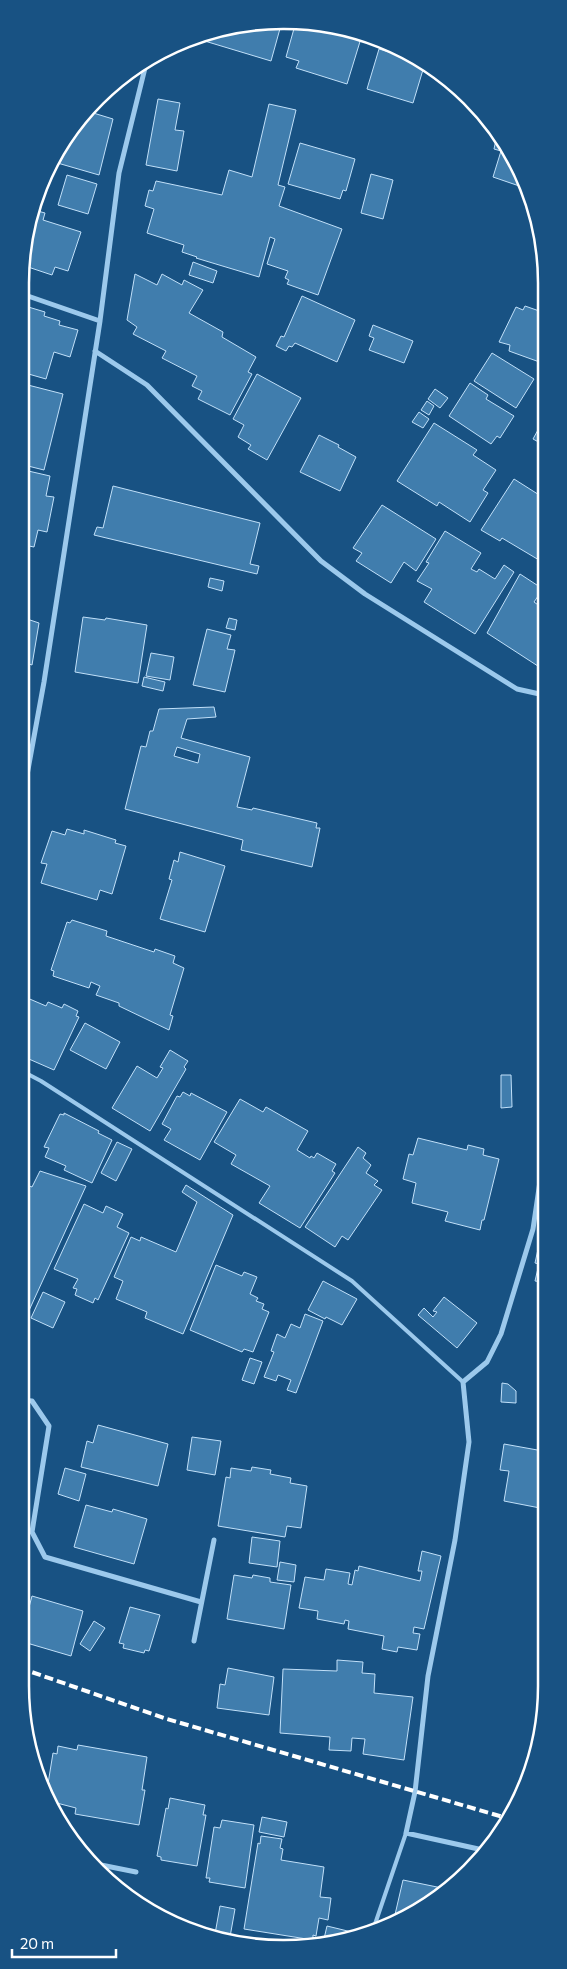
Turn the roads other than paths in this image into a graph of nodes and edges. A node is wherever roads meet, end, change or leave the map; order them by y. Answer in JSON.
{"nodes":[{"id":1,"x":144,"y":70,"type":"edge"},
{"id":2,"x":29,"y":296,"type":"edge"},
{"id":3,"x":100,"y":320,"type":"junction"},
{"id":4,"x":95,"y":351,"type":"junction"},
{"id":5,"x":538,"y":694,"type":"edge"},
{"id":6,"x":29,"y":762,"type":"edge"},
{"id":7,"x":29,"y":1075,"type":"edge"},
{"id":8,"x":538,"y":1191,"type":"edge"},
{"id":9,"x":463,"y":1382,"type":"junction"},
{"id":10,"x":29,"y":1401,"type":"edge"},
{"id":11,"x":214,"y":1540,"type":"dead end"},
{"id":12,"x":201,"y":1602,"type":"junction"},
{"id":13,"x":194,"y":1641,"type":"dead end"},
{"id":14,"x":406,"y":1834,"type":"junction"},
{"id":15,"x":479,"y":1849,"type":"edge"},
{"id":16,"x":103,"y":1865,"type":"edge"},
{"id":17,"x":136,"y":1872,"type":"dead end"},
{"id":18,"x":374,"y":1924,"type":"edge"}],
"edges":[{"from":1,"to":3,"type":"street"},
{"from":2,"to":3,"type":"street"},
{"from":3,"to":4,"type":"street"},
{"from":4,"to":5,"type":"street"},
{"from":4,"to":6,"type":"street"},
{"from":7,"to":9,"type":"lane"},
{"from":8,"to":9,"type":"street"},
{"from":9,"to":14,"type":"street"},
{"from":10,"to":12,"type":"street"},
{"from":11,"to":12,"type":"street"},
{"from":12,"to":13,"type":"street"},
{"from":14,"to":15,"type":"street"},
{"from":14,"to":18,"type":"lane"},
{"from":16,"to":17,"type":"street"}]}
